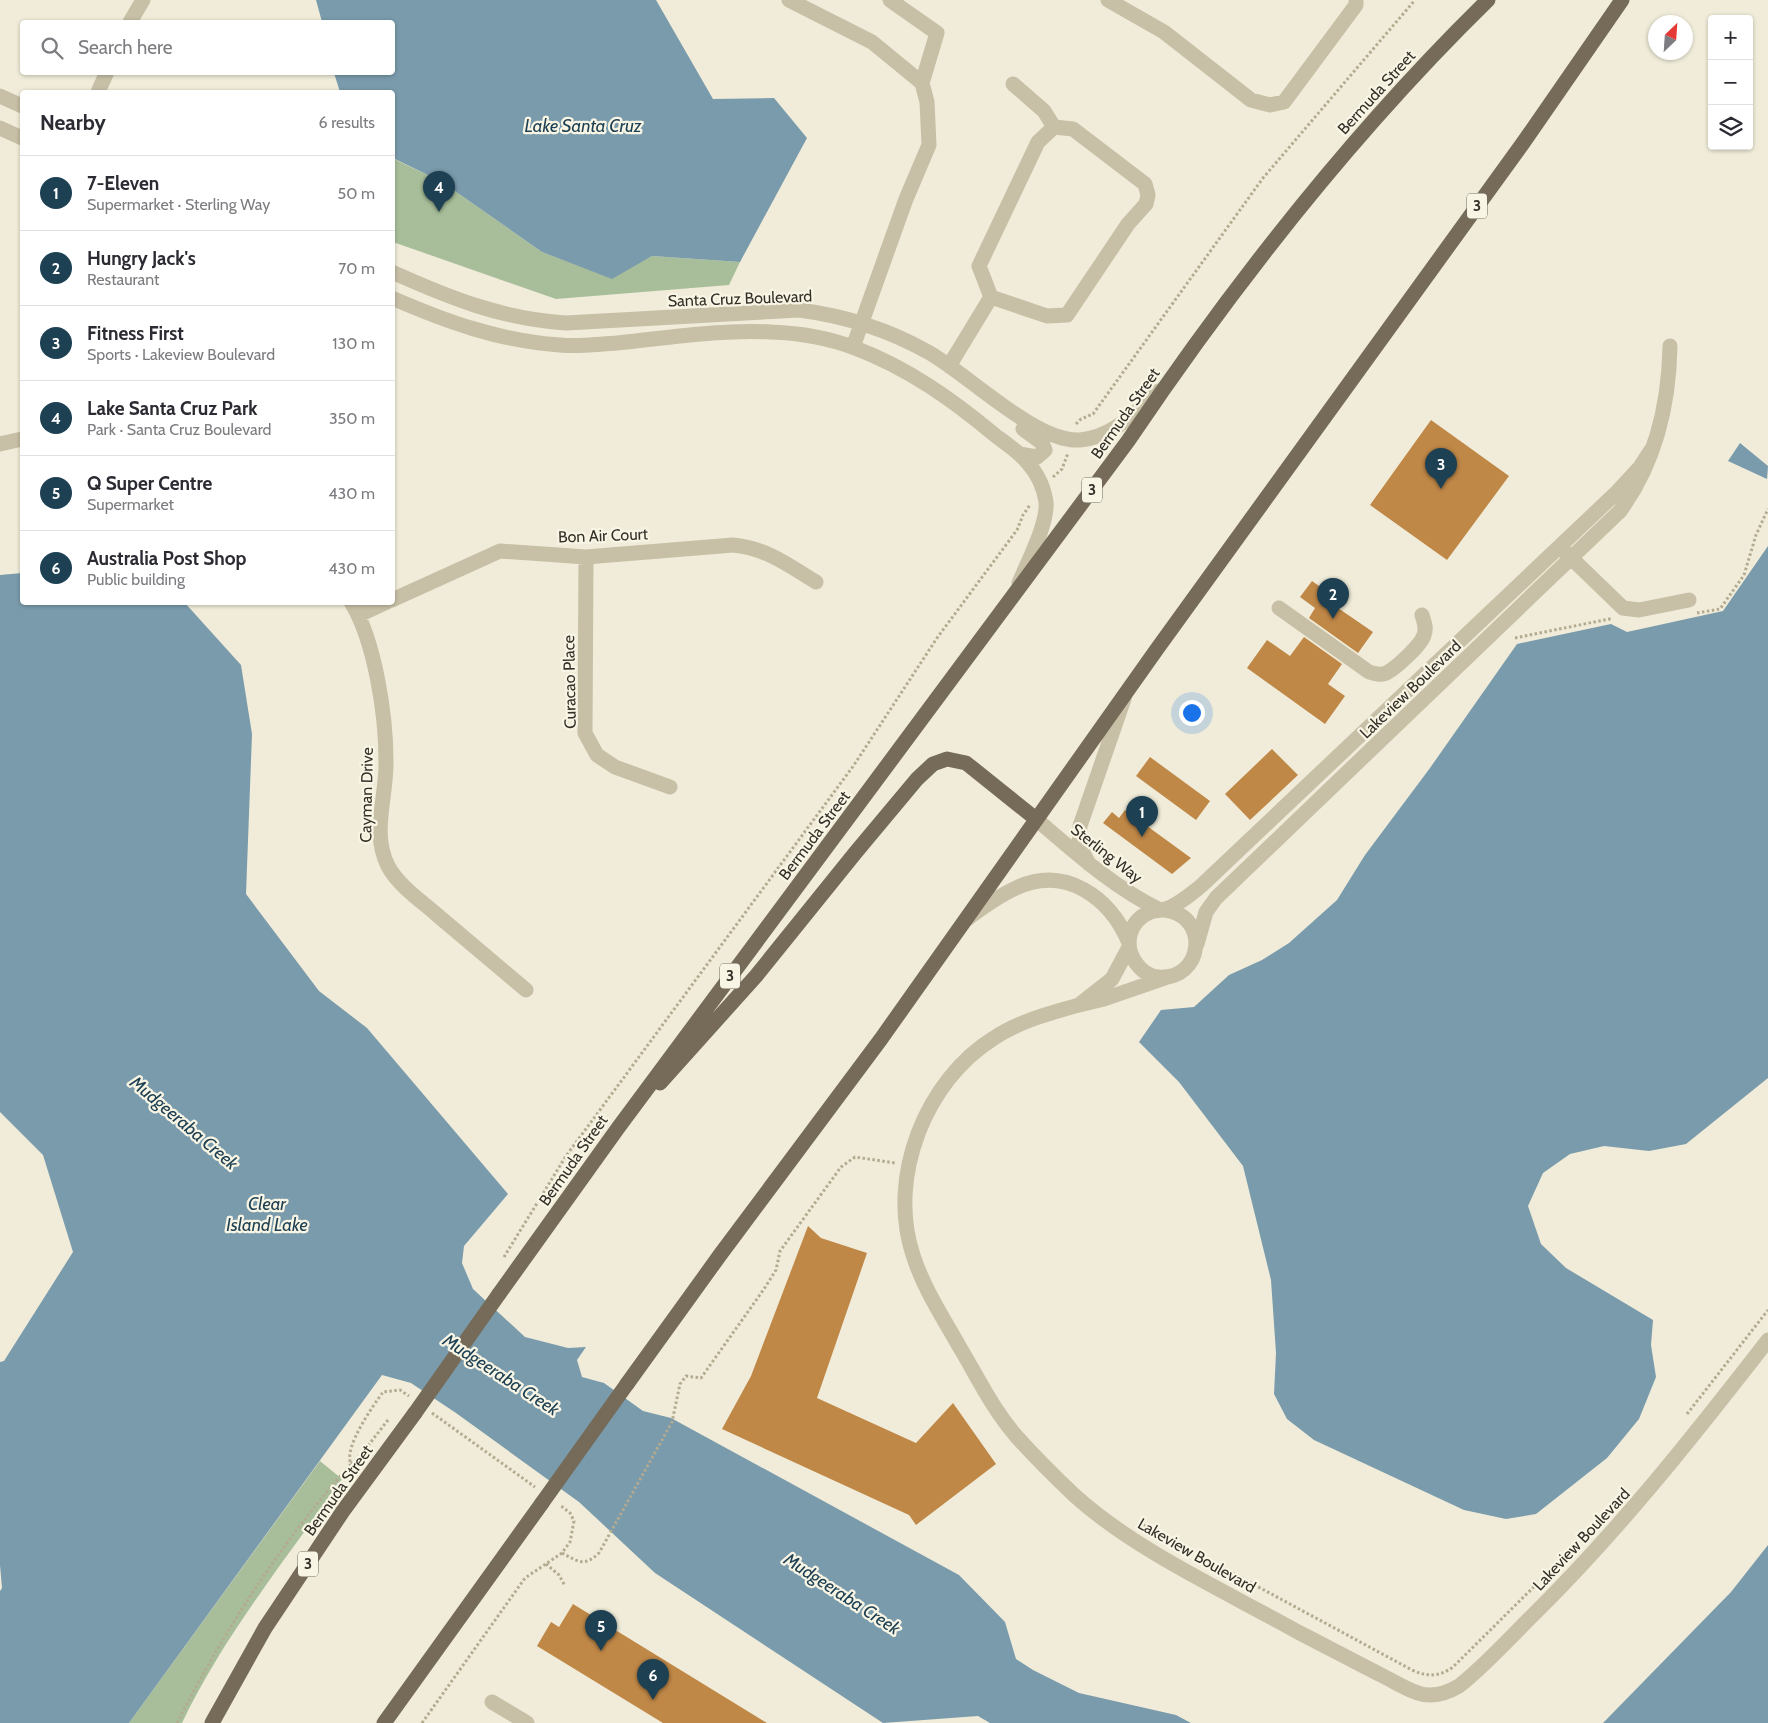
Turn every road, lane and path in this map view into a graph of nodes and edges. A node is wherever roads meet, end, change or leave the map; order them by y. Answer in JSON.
{"nodes":[{"id":1,"x":143,"y":0,"type":"edge"},
{"id":2,"x":789,"y":0,"type":"edge"},
{"id":3,"x":890,"y":0,"type":"edge"},
{"id":4,"x":1108,"y":0,"type":"edge"},
{"id":5,"x":1356,"y":0,"type":"edge"},
{"id":6,"x":1415,"y":0,"type":"edge"},
{"id":7,"x":1488,"y":0,"type":"edge"},
{"id":8,"x":1622,"y":0,"type":"edge"},
{"id":9,"x":131,"y":20,"type":"edge"},
{"id":10,"x":106,"y":75,"type":"edge"},
{"id":11,"x":922,"y":83,"type":"junction"},
{"id":12,"x":1012,"y":84,"type":"dead end"},
{"id":13,"x":99,"y":90,"type":"edge"},
{"id":14,"x":0,"y":96,"type":"edge"},
{"id":15,"x":20,"y":105,"type":"edge"},
{"id":16,"x":1054,"y":127,"type":"junction"},
{"id":17,"x":0,"y":128,"type":"edge"},
{"id":18,"x":20,"y":137,"type":"edge"},
{"id":19,"x":395,"y":273,"type":"edge"},
{"id":20,"x":991,"y":297,"type":"junction"},
{"id":21,"x":395,"y":299,"type":"edge"},
{"id":22,"x":861,"y":322,"type":"junction"},
{"id":23,"x":1670,"y":346,"type":"dead end"},
{"id":24,"x":853,"y":347,"type":"junction"},
{"id":25,"x":949,"y":366,"type":"junction"},
{"id":26,"x":964,"y":377,"type":"junction"},
{"id":27,"x":1165,"y":386,"type":"junction"},
{"id":28,"x":1073,"y":427,"type":"dead end"},
{"id":29,"x":20,"y":440,"type":"edge"},
{"id":30,"x":0,"y":444,"type":"edge"},
{"id":31,"x":1651,"y":450,"type":"junction"},
{"id":32,"x":1019,"y":454,"type":"junction"},
{"id":33,"x":1068,"y":454,"type":"dead end"},
{"id":34,"x":1047,"y":483,"type":"dead end"},
{"id":35,"x":1033,"y":502,"type":"dead end"},
{"id":36,"x":1559,"y":546,"type":"junction"},
{"id":37,"x":586,"y":556,"type":"junction"},
{"id":38,"x":1573,"y":559,"type":"junction"},
{"id":39,"x":816,"y":582,"type":"dead end"},
{"id":40,"x":1016,"y":592,"type":"junction"},
{"id":41,"x":395,"y":599,"type":"edge"},
{"id":42,"x":1689,"y":600,"type":"dead end"},
{"id":43,"x":373,"y":605,"type":"edge"},
{"id":44,"x":1280,"y":608,"type":"dead end"},
{"id":45,"x":355,"y":609,"type":"edge"},
{"id":46,"x":1422,"y":615,"type":"dead end"},
{"id":47,"x":1484,"y":618,"type":"junction"},
{"id":48,"x":1496,"y":632,"type":"junction"},
{"id":49,"x":1127,"y":691,"type":"junction"},
{"id":50,"x":1334,"y":760,"type":"junction"},
{"id":51,"x":1346,"y":774,"type":"junction"},
{"id":52,"x":670,"y":787,"type":"dead end"},
{"id":53,"x":1036,"y":818,"type":"junction"},
{"id":54,"x":1241,"y":848,"type":"junction"},
{"id":55,"x":1089,"y":864,"type":"junction"},
{"id":56,"x":1240,"y":874,"type":"junction"},
{"id":57,"x":1162,"y":910,"type":"junction"},
{"id":58,"x":962,"y":923,"type":"junction"},
{"id":59,"x":1129,"y":945,"type":"junction"},
{"id":60,"x":1195,"y":953,"type":"junction"},
{"id":61,"x":1171,"y":976,"type":"junction"},
{"id":62,"x":526,"y":990,"type":"dead end"},
{"id":63,"x":1079,"y":1005,"type":"junction"},
{"id":64,"x":618,"y":1128,"type":"junction"},
{"id":65,"x":908,"y":1166,"type":"junction"},
{"id":66,"x":502,"y":1259,"type":"dead end"},
{"id":67,"x":1768,"y":1310,"type":"edge"},
{"id":68,"x":1768,"y":1340,"type":"edge"},
{"id":69,"x":419,"y":1407,"type":"junction"},
{"id":70,"x":1686,"y":1416,"type":"dead end"},
{"id":71,"x":390,"y":1418,"type":"dead end"},
{"id":72,"x":351,"y":1464,"type":"junction"},
{"id":73,"x":544,"y":1498,"type":"junction"},
{"id":74,"x":1133,"y":1540,"type":"junction"},
{"id":75,"x":1573,"y":1548,"type":"dead end"},
{"id":76,"x":562,"y":1553,"type":"junction"},
{"id":77,"x":546,"y":1564,"type":"junction"},
{"id":78,"x":565,"y":1586,"type":"dead end"},
{"id":79,"x":492,"y":1702,"type":"dead end"},
{"id":80,"x":387,"y":1721,"type":"edge"},
{"id":81,"x":177,"y":1723,"type":"edge"},
{"id":82,"x":212,"y":1723,"type":"edge"},
{"id":83,"x":422,"y":1723,"type":"edge"},
{"id":84,"x":526,"y":1723,"type":"edge"}],
"edges":[{"from":1,"to":9,"type":"street"},
{"from":2,"to":11,"type":"street"},
{"from":3,"to":11,"type":"street"},
{"from":4,"to":5,"type":"street"},
{"from":6,"to":28,"type":"path"},
{"from":7,"to":27,"type":"main road","name":"Bermuda Street","number":"3"},
{"from":8,"to":49,"type":"main road","number":"3"},
{"from":10,"to":13,"type":"street"},
{"from":11,"to":22,"type":"street"},
{"from":12,"to":16,"type":"street"},
{"from":14,"to":15,"type":"street"},
{"from":16,"to":20,"type":"street"},
{"from":16,"to":20,"type":"street"},
{"from":17,"to":18,"type":"street"},
{"from":19,"to":22,"type":"street","name":"Santa Cruz Boulevard"},
{"from":20,"to":25,"type":"street"},
{"from":21,"to":24,"type":"street","name":"Santa Cruz Boulevard"},
{"from":22,"to":24,"type":"street"},
{"from":22,"to":25,"type":"street","name":"Santa Cruz Boulevard"},
{"from":23,"to":31,"type":"street","name":"Lakeview Boulevard"},
{"from":24,"to":32,"type":"street","name":"Santa Cruz Boulevard"},
{"from":25,"to":26,"type":"street","name":"Santa Cruz Boulevard"},
{"from":26,"to":27,"type":"street","name":"Santa Cruz Boulevard"},
{"from":26,"to":32,"type":"street"},
{"from":27,"to":40,"type":"main road","name":"Bermuda Street","number":"3"},
{"from":29,"to":30,"type":"street"},
{"from":31,"to":36,"type":"street","name":"Lakeview Boulevard"},
{"from":31,"to":38,"type":"street","name":"Lakeview Boulevard"},
{"from":32,"to":40,"type":"street","name":"Santa Cruz Boulevard"},
{"from":33,"to":34,"type":"path"},
{"from":35,"to":66,"type":"path"},
{"from":36,"to":38,"type":"street"},
{"from":36,"to":47,"type":"street","name":"Lakeview Boulevard"},
{"from":37,"to":39,"type":"street","name":"Bon Air Court"},
{"from":37,"to":41,"type":"street","name":"Bon Air Court"},
{"from":37,"to":52,"type":"street","name":"Curacao Place"},
{"from":38,"to":42,"type":"street"},
{"from":38,"to":48,"type":"street","name":"Lakeview Boulevard"},
{"from":40,"to":64,"type":"main road","name":"Bermuda Street","number":"3"},
{"from":43,"to":45,"type":"street"},
{"from":44,"to":46,"type":"street"},
{"from":45,"to":62,"type":"street","name":"Cayman Drive"},
{"from":47,"to":48,"type":"street"},
{"from":47,"to":50,"type":"street","name":"Lakeview Boulevard"},
{"from":48,"to":51,"type":"street","name":"Lakeview Boulevard"},
{"from":49,"to":53,"type":"main road","number":"3"},
{"from":49,"to":55,"type":"street"},
{"from":50,"to":51,"type":"street"},
{"from":50,"to":54,"type":"street","name":"Lakeview Boulevard"},
{"from":51,"to":56,"type":"street","name":"Lakeview Boulevard"},
{"from":53,"to":55,"type":"street","name":"Sterling Way"},
{"from":53,"to":58,"type":"main road","number":"3"},
{"from":53,"to":64,"type":"main road"},
{"from":54,"to":56,"type":"street"},
{"from":54,"to":57,"type":"street","name":"Lakeview Boulevard"},
{"from":55,"to":57,"type":"street","name":"Sterling Way"},
{"from":56,"to":60,"type":"street","name":"Lakeview Boulevard"},
{"from":57,"to":59,"type":"street"},
{"from":57,"to":60,"type":"street"},
{"from":58,"to":59,"type":"street"},
{"from":58,"to":73,"type":"main road","number":"3","bridge":true},
{"from":59,"to":61,"type":"street"},
{"from":59,"to":63,"type":"street"},
{"from":60,"to":61,"type":"street"},
{"from":61,"to":63,"type":"street"},
{"from":63,"to":65,"type":"street","name":"Lakeview Boulevard"},
{"from":64,"to":69,"type":"main road","name":"Bermuda Street","number":"3","bridge":true},
{"from":65,"to":74,"type":"street","name":"Lakeview Boulevard"},
{"from":65,"to":76,"type":"path"},
{"from":67,"to":70,"type":"path"},
{"from":68,"to":74,"type":"street","name":"Lakeview Boulevard"},
{"from":69,"to":72,"type":"path"},
{"from":69,"to":73,"type":"path"},
{"from":69,"to":82,"type":"main road","name":"Bermuda Street","number":"3"},
{"from":71,"to":72,"type":"path"},
{"from":72,"to":81,"type":"path"},
{"from":73,"to":76,"type":"path"},
{"from":73,"to":80,"type":"main road","number":"3"},
{"from":74,"to":75,"type":"path"},
{"from":76,"to":77,"type":"path"},
{"from":77,"to":78,"type":"path"},
{"from":77,"to":83,"type":"path"},
{"from":79,"to":84,"type":"street"}]}
